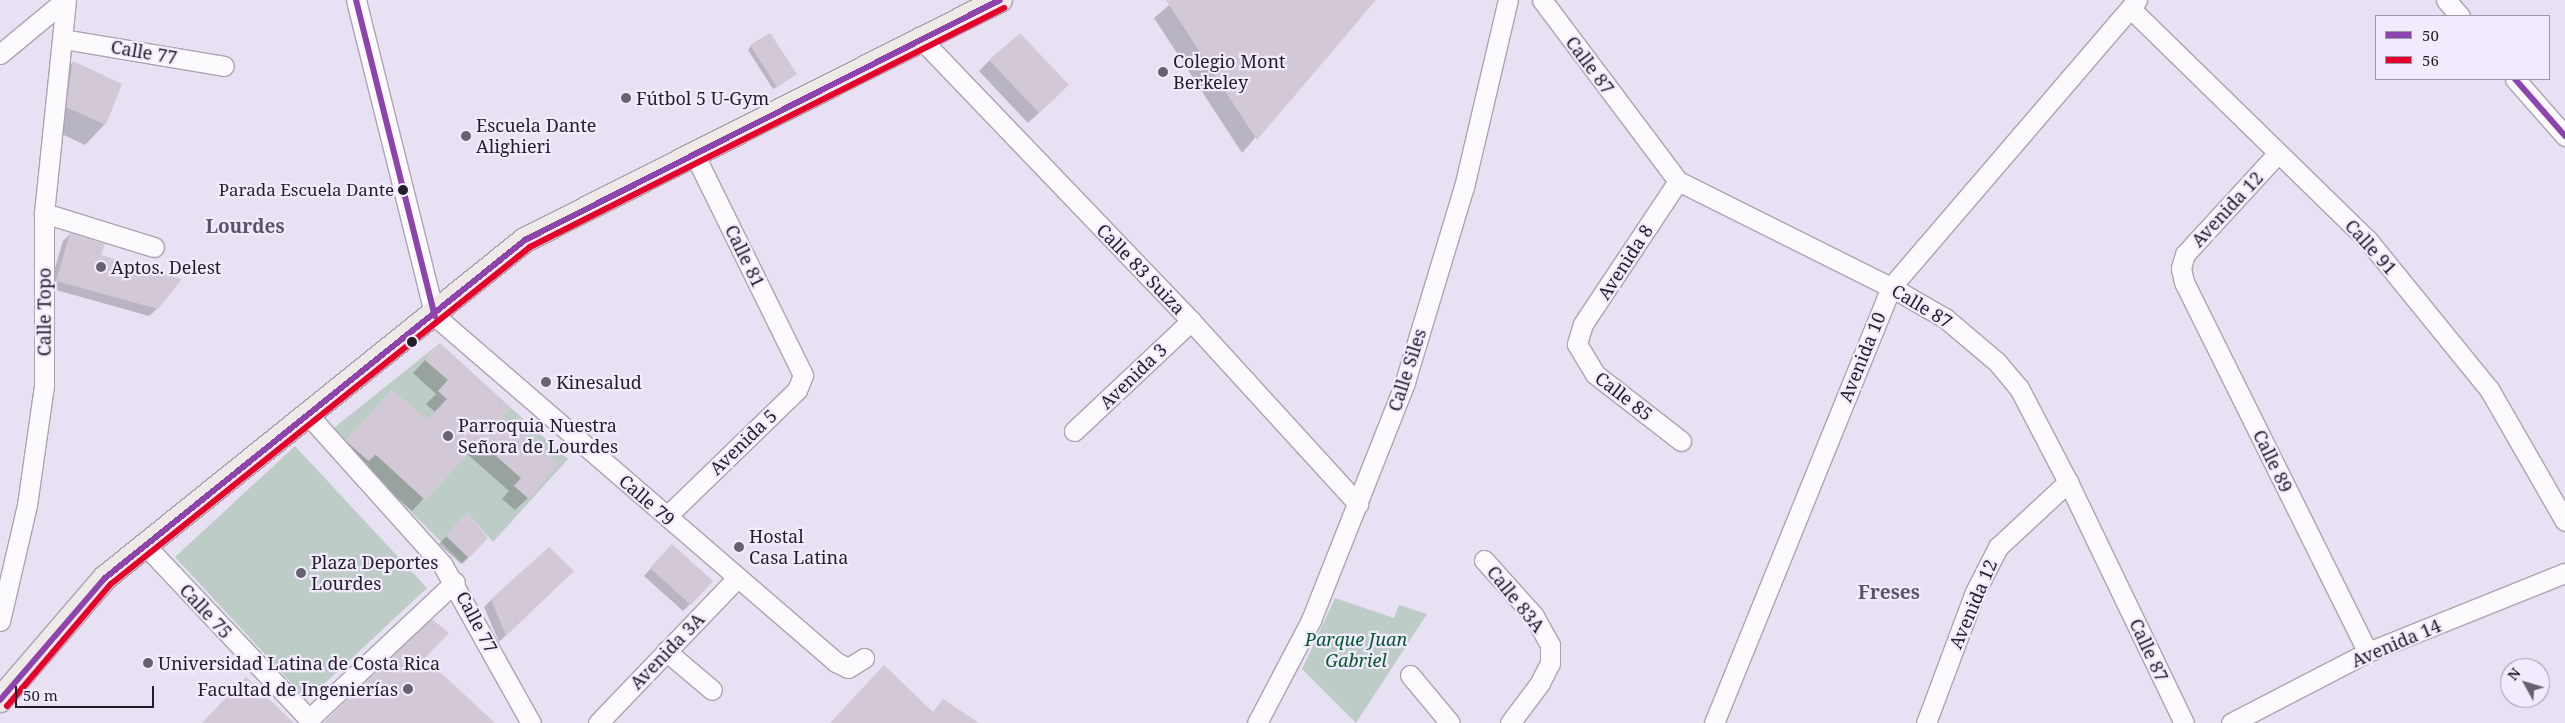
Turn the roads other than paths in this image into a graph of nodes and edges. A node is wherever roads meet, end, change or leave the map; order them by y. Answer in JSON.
{"nodes":[{"id":1,"x":65,"y":0,"type":"edge"},
{"id":2,"x":356,"y":0,"type":"edge"},
{"id":3,"x":1000,"y":0,"type":"edge"},
{"id":4,"x":1508,"y":0,"type":"edge"},
{"id":5,"x":1542,"y":0,"type":"edge"},
{"id":6,"x":2446,"y":0,"type":"edge"},
{"id":7,"x":2134,"y":4,"type":"edge"},
{"id":8,"x":2459,"y":15,"type":"edge"},
{"id":9,"x":919,"y":37,"type":"junction"},
{"id":10,"x":63,"y":39,"type":"junction"},
{"id":11,"x":0,"y":54,"type":"edge"},
{"id":12,"x":224,"y":66,"type":"dead end"},
{"id":13,"x":2516,"y":80,"type":"edge"},
{"id":14,"x":2565,"y":136,"type":"edge"},
{"id":15,"x":694,"y":153,"type":"junction"},
{"id":16,"x":2278,"y":153,"type":"junction"},
{"id":17,"x":1678,"y":181,"type":"junction"},
{"id":18,"x":44,"y":213,"type":"junction"},
{"id":19,"x":154,"y":247,"type":"dead end"},
{"id":20,"x":2181,"y":268,"type":"joint"},
{"id":21,"x":1891,"y":287,"type":"junction"},
{"id":22,"x":436,"y":316,"type":"junction"},
{"id":23,"x":1191,"y":321,"type":"junction"},
{"id":24,"x":1577,"y":344,"type":"joint"},
{"id":25,"x":797,"y":360,"type":"joint"},
{"id":26,"x":310,"y":417,"type":"junction"},
{"id":27,"x":1074,"y":431,"type":"dead end"},
{"id":28,"x":1681,"y":441,"type":"dead end"},
{"id":29,"x":2068,"y":482,"type":"junction"},
{"id":30,"x":1358,"y":504,"type":"junction"},
{"id":31,"x":666,"y":516,"type":"junction"},
{"id":32,"x":2565,"y":521,"type":"edge"},
{"id":33,"x":144,"y":545,"type":"junction"},
{"id":34,"x":1484,"y":560,"type":"dead end"},
{"id":35,"x":2565,"y":573,"type":"edge"},
{"id":36,"x":736,"y":579,"type":"junction"},
{"id":37,"x":456,"y":582,"type":"junction"},
{"id":38,"x":0,"y":621,"type":"edge"},
{"id":39,"x":666,"y":651,"type":"junction"},
{"id":40,"x":2368,"y":652,"type":"junction"},
{"id":41,"x":864,"y":658,"type":"dead end"},
{"id":42,"x":1410,"y":675,"type":"dead end"},
{"id":43,"x":712,"y":690,"type":"dead end"},
{"id":44,"x":0,"y":700,"type":"edge"},
{"id":45,"x":1516,"y":722,"type":"edge"},
{"id":46,"x":531,"y":723,"type":"edge"},
{"id":47,"x":598,"y":723,"type":"edge"},
{"id":48,"x":1257,"y":723,"type":"edge"},
{"id":49,"x":1450,"y":723,"type":"edge"},
{"id":50,"x":1714,"y":723,"type":"edge"},
{"id":51,"x":1926,"y":723,"type":"edge"},
{"id":52,"x":2184,"y":723,"type":"edge"},
{"id":53,"x":2231,"y":723,"type":"edge"}],
"edges":[{"from":1,"to":10,"type":"street","name":"Calle Topo"},
{"from":1,"to":11,"type":"street"},
{"from":2,"to":22,"type":"street"},
{"from":3,"to":9,"type":"main road"},
{"from":4,"to":30,"type":"street","name":"Calle Siles"},
{"from":5,"to":17,"type":"street","name":"Calle 87"},
{"from":6,"to":8,"type":"street"},
{"from":7,"to":16,"type":"street","name":"Calle 91"},
{"from":7,"to":21,"type":"street","name":"Avenida 10"},
{"from":9,"to":15,"type":"main road"},
{"from":9,"to":23,"type":"street","name":"Calle 83 Suiza"},
{"from":10,"to":12,"type":"street","name":"Calle 77"},
{"from":10,"to":18,"type":"street","name":"Calle Topo"},
{"from":13,"to":14,"type":"street"},
{"from":15,"to":22,"type":"main road"},
{"from":15,"to":25,"type":"street","name":"Calle 81"},
{"from":16,"to":20,"type":"street","name":"Avenida 12"},
{"from":16,"to":32,"type":"street","name":"Calle 91"},
{"from":17,"to":21,"type":"street","name":"Calle 87"},
{"from":17,"to":24,"type":"street","name":"Avenida 8"},
{"from":18,"to":19,"type":"street"},
{"from":18,"to":38,"type":"street","name":"Calle Topo"},
{"from":20,"to":40,"type":"street","name":"Calle 89"},
{"from":21,"to":29,"type":"street","name":"Calle 87"},
{"from":21,"to":50,"type":"street","name":"Avenida 10"},
{"from":22,"to":26,"type":"main road"},
{"from":22,"to":31,"type":"street","name":"Calle 79"},
{"from":23,"to":27,"type":"street","name":"Avenida 3"},
{"from":23,"to":30,"type":"street","name":"Calle 83 Suiza"},
{"from":24,"to":28,"type":"street","name":"Calle 85"},
{"from":25,"to":31,"type":"street","name":"Avenida 5"},
{"from":26,"to":33,"type":"main road"},
{"from":26,"to":37,"type":"street","name":"Calle 77"},
{"from":29,"to":51,"type":"street","name":"Avenida 12"},
{"from":29,"to":52,"type":"street","name":"Calle 87"},
{"from":30,"to":48,"type":"street","name":"Calle Siles"},
{"from":31,"to":36,"type":"street","name":"Calle 79"},
{"from":33,"to":37,"type":"street","name":"Calle 75"},
{"from":33,"to":44,"type":"main road"},
{"from":34,"to":45,"type":"street","name":"Calle 83A"},
{"from":35,"to":40,"type":"street","name":"Avenida 14"},
{"from":36,"to":39,"type":"street","name":"Avenida 3A"},
{"from":36,"to":41,"type":"street","name":"Calle 79"},
{"from":37,"to":46,"type":"street","name":"Calle 77"},
{"from":39,"to":43,"type":"street"},
{"from":39,"to":47,"type":"street","name":"Avenida 3A"},
{"from":40,"to":53,"type":"street","name":"Avenida 14"},
{"from":42,"to":49,"type":"street"}]}
